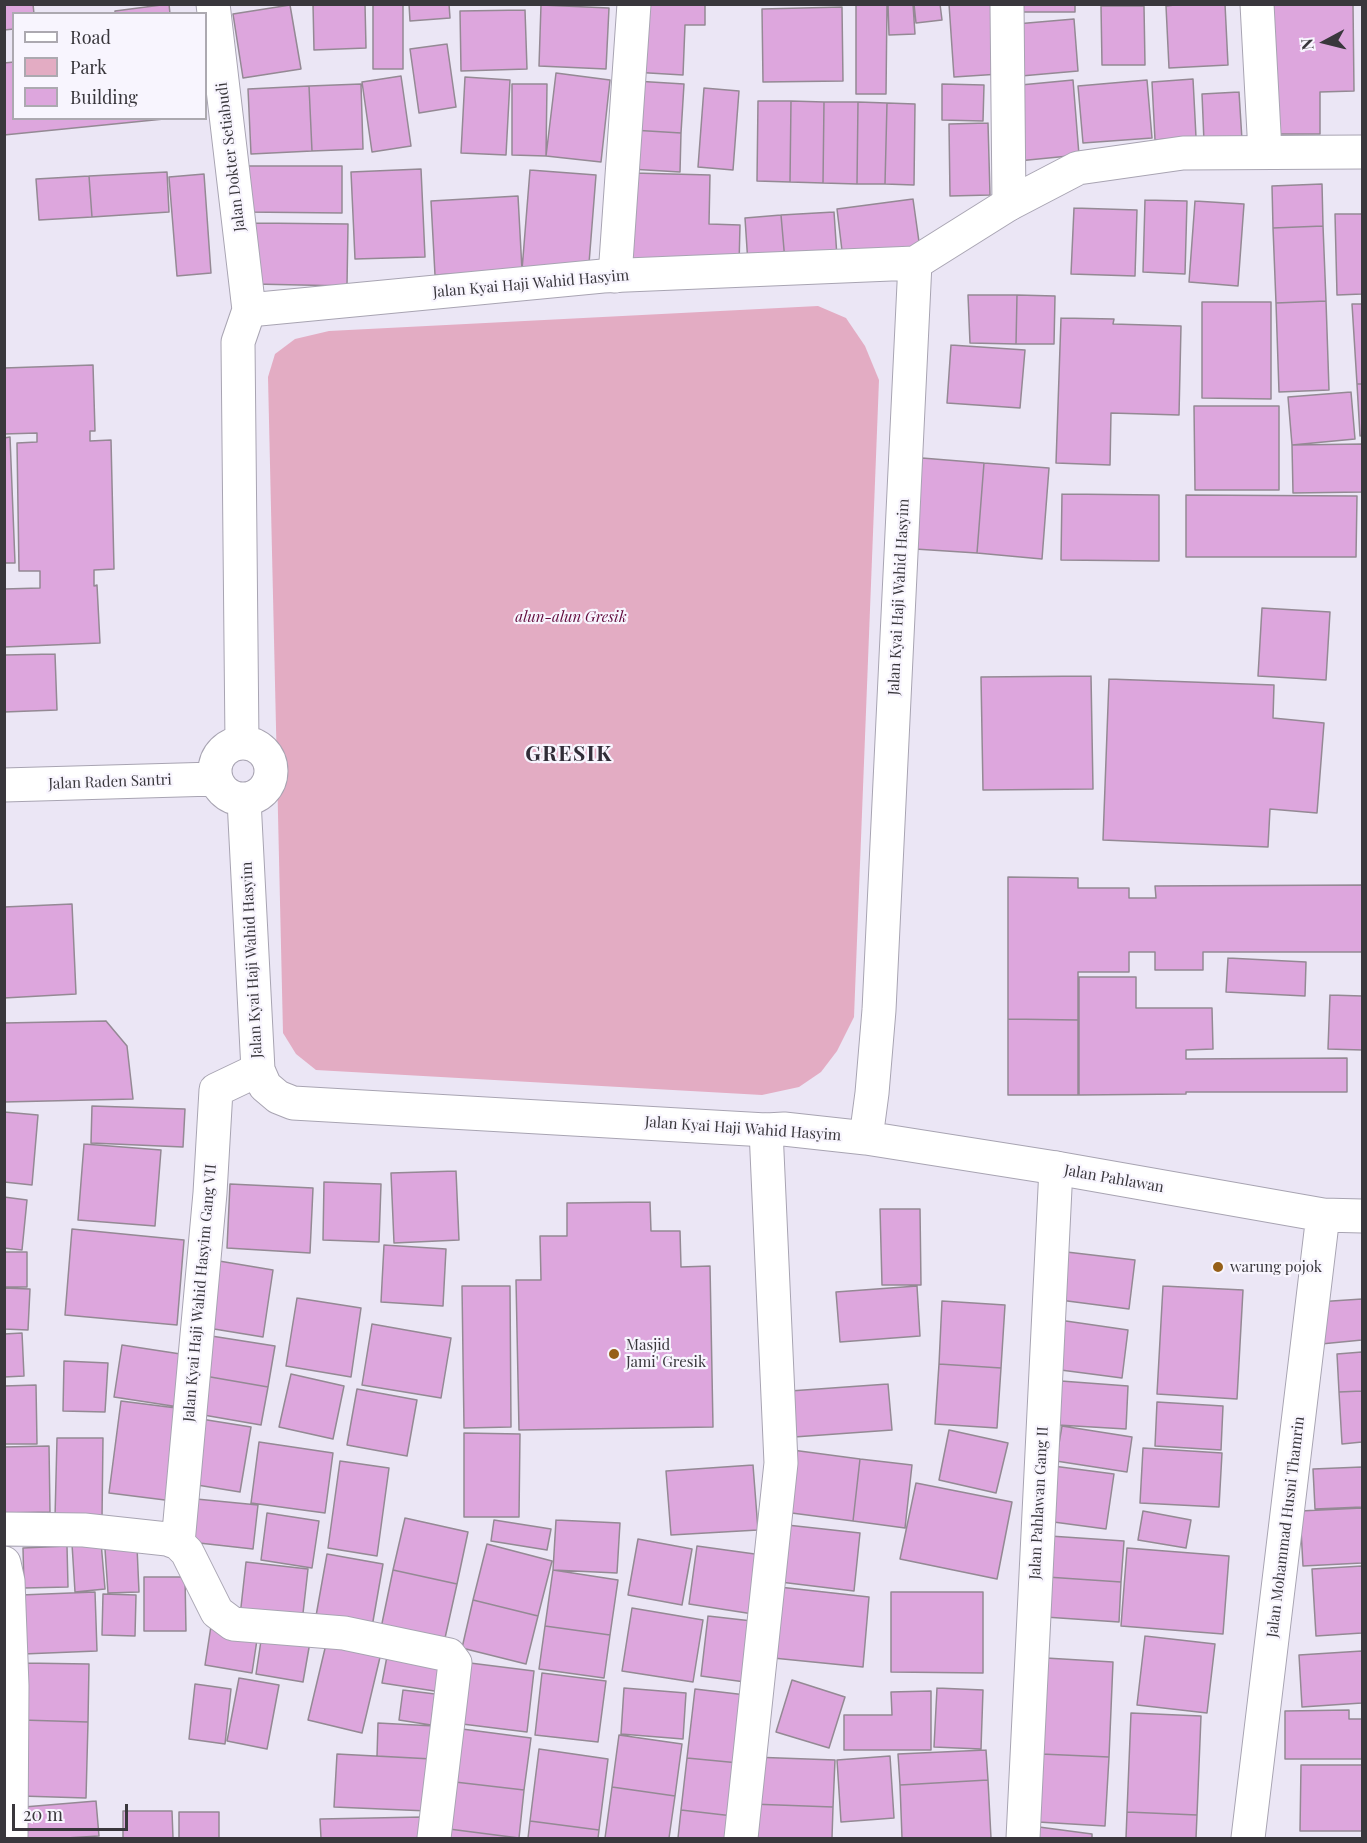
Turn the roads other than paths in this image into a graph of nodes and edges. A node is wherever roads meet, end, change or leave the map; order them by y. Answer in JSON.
{"nodes":[{"id":1,"x":213,"y":4,"type":"edge"},
{"id":2,"x":634,"y":4,"type":"edge"},
{"id":3,"x":1007,"y":4,"type":"edge"},
{"id":4,"x":1257,"y":4,"type":"edge"},
{"id":5,"x":1265,"y":152,"type":"junction"},
{"id":6,"x":1362,"y":152,"type":"edge"},
{"id":7,"x":1009,"y":204,"type":"junction"},
{"id":8,"x":915,"y":262,"type":"junction"},
{"id":9,"x":615,"y":276,"type":"junction"},
{"id":10,"x":249,"y":310,"type":"junction"},
{"id":11,"x":242,"y":742,"type":"junction"},
{"id":12,"x":215,"y":779,"type":"junction"},
{"id":13,"x":4,"y":785,"type":"edge"},
{"id":14,"x":244,"y":800,"type":"junction"},
{"id":15,"x":258,"y":1070,"type":"junction"},
{"id":16,"x":766,"y":1130,"type":"junction"},
{"id":17,"x":866,"y":1138,"type":"junction"},
{"id":18,"x":1056,"y":1168,"type":"junction"},
{"id":19,"x":1323,"y":1215,"type":"junction"},
{"id":20,"x":1362,"y":1216,"type":"edge"},
{"id":21,"x":4,"y":1528,"type":"edge"},
{"id":22,"x":178,"y":1543,"type":"junction"},
{"id":23,"x":4,"y":1563,"type":"edge"},
{"id":24,"x":10,"y":1839,"type":"edge"},
{"id":25,"x":434,"y":1839,"type":"edge"},
{"id":26,"x":741,"y":1839,"type":"edge"},
{"id":27,"x":1023,"y":1839,"type":"edge"},
{"id":28,"x":1248,"y":1839,"type":"edge"}],
"edges":[{"from":1,"to":10,"type":"street","name":"Jalan Dokter Setiabudi"},
{"from":2,"to":9,"type":"street"},
{"from":3,"to":7,"type":"street"},
{"from":4,"to":5,"type":"street"},
{"from":5,"to":6,"type":"street"},
{"from":5,"to":7,"type":"street"},
{"from":7,"to":8,"type":"street"},
{"from":8,"to":9,"type":"street","name":"Jalan Kyai Haji Wahid Hasyim"},
{"from":8,"to":17,"type":"street","name":"Jalan Kyai Haji Wahid Hasyim"},
{"from":9,"to":10,"type":"street","name":"Jalan Kyai Haji Wahid Hasyim"},
{"from":10,"to":11,"type":"street"},
{"from":11,"to":12,"type":"street"},
{"from":11,"to":14,"type":"street"},
{"from":12,"to":13,"type":"street","name":"Jalan Raden Santri"},
{"from":12,"to":14,"type":"street"},
{"from":14,"to":15,"type":"street","name":"Jalan Kyai Haji Wahid Hasyim"},
{"from":15,"to":16,"type":"street","name":"Jalan Kyai Haji Wahid Hasyim"},
{"from":15,"to":22,"type":"street","name":"Jalan Kyai Haji Wahid Hasyim Gang VII"},
{"from":16,"to":17,"type":"street","name":"Jalan Kyai Haji Wahid Hasyim"},
{"from":16,"to":26,"type":"street"},
{"from":17,"to":18,"type":"street","name":"Jalan Pahlawan"},
{"from":18,"to":19,"type":"street","name":"Jalan Pahlawan"},
{"from":18,"to":27,"type":"street","name":"Jalan Pahlawan Gang II"},
{"from":19,"to":20,"type":"street","name":"Jalan Pahlawan"},
{"from":19,"to":28,"type":"street","name":"Jalan Mohammad Husni Thamrin"},
{"from":21,"to":22,"type":"street"},
{"from":22,"to":25,"type":"street"},
{"from":23,"to":24,"type":"street"}]}
